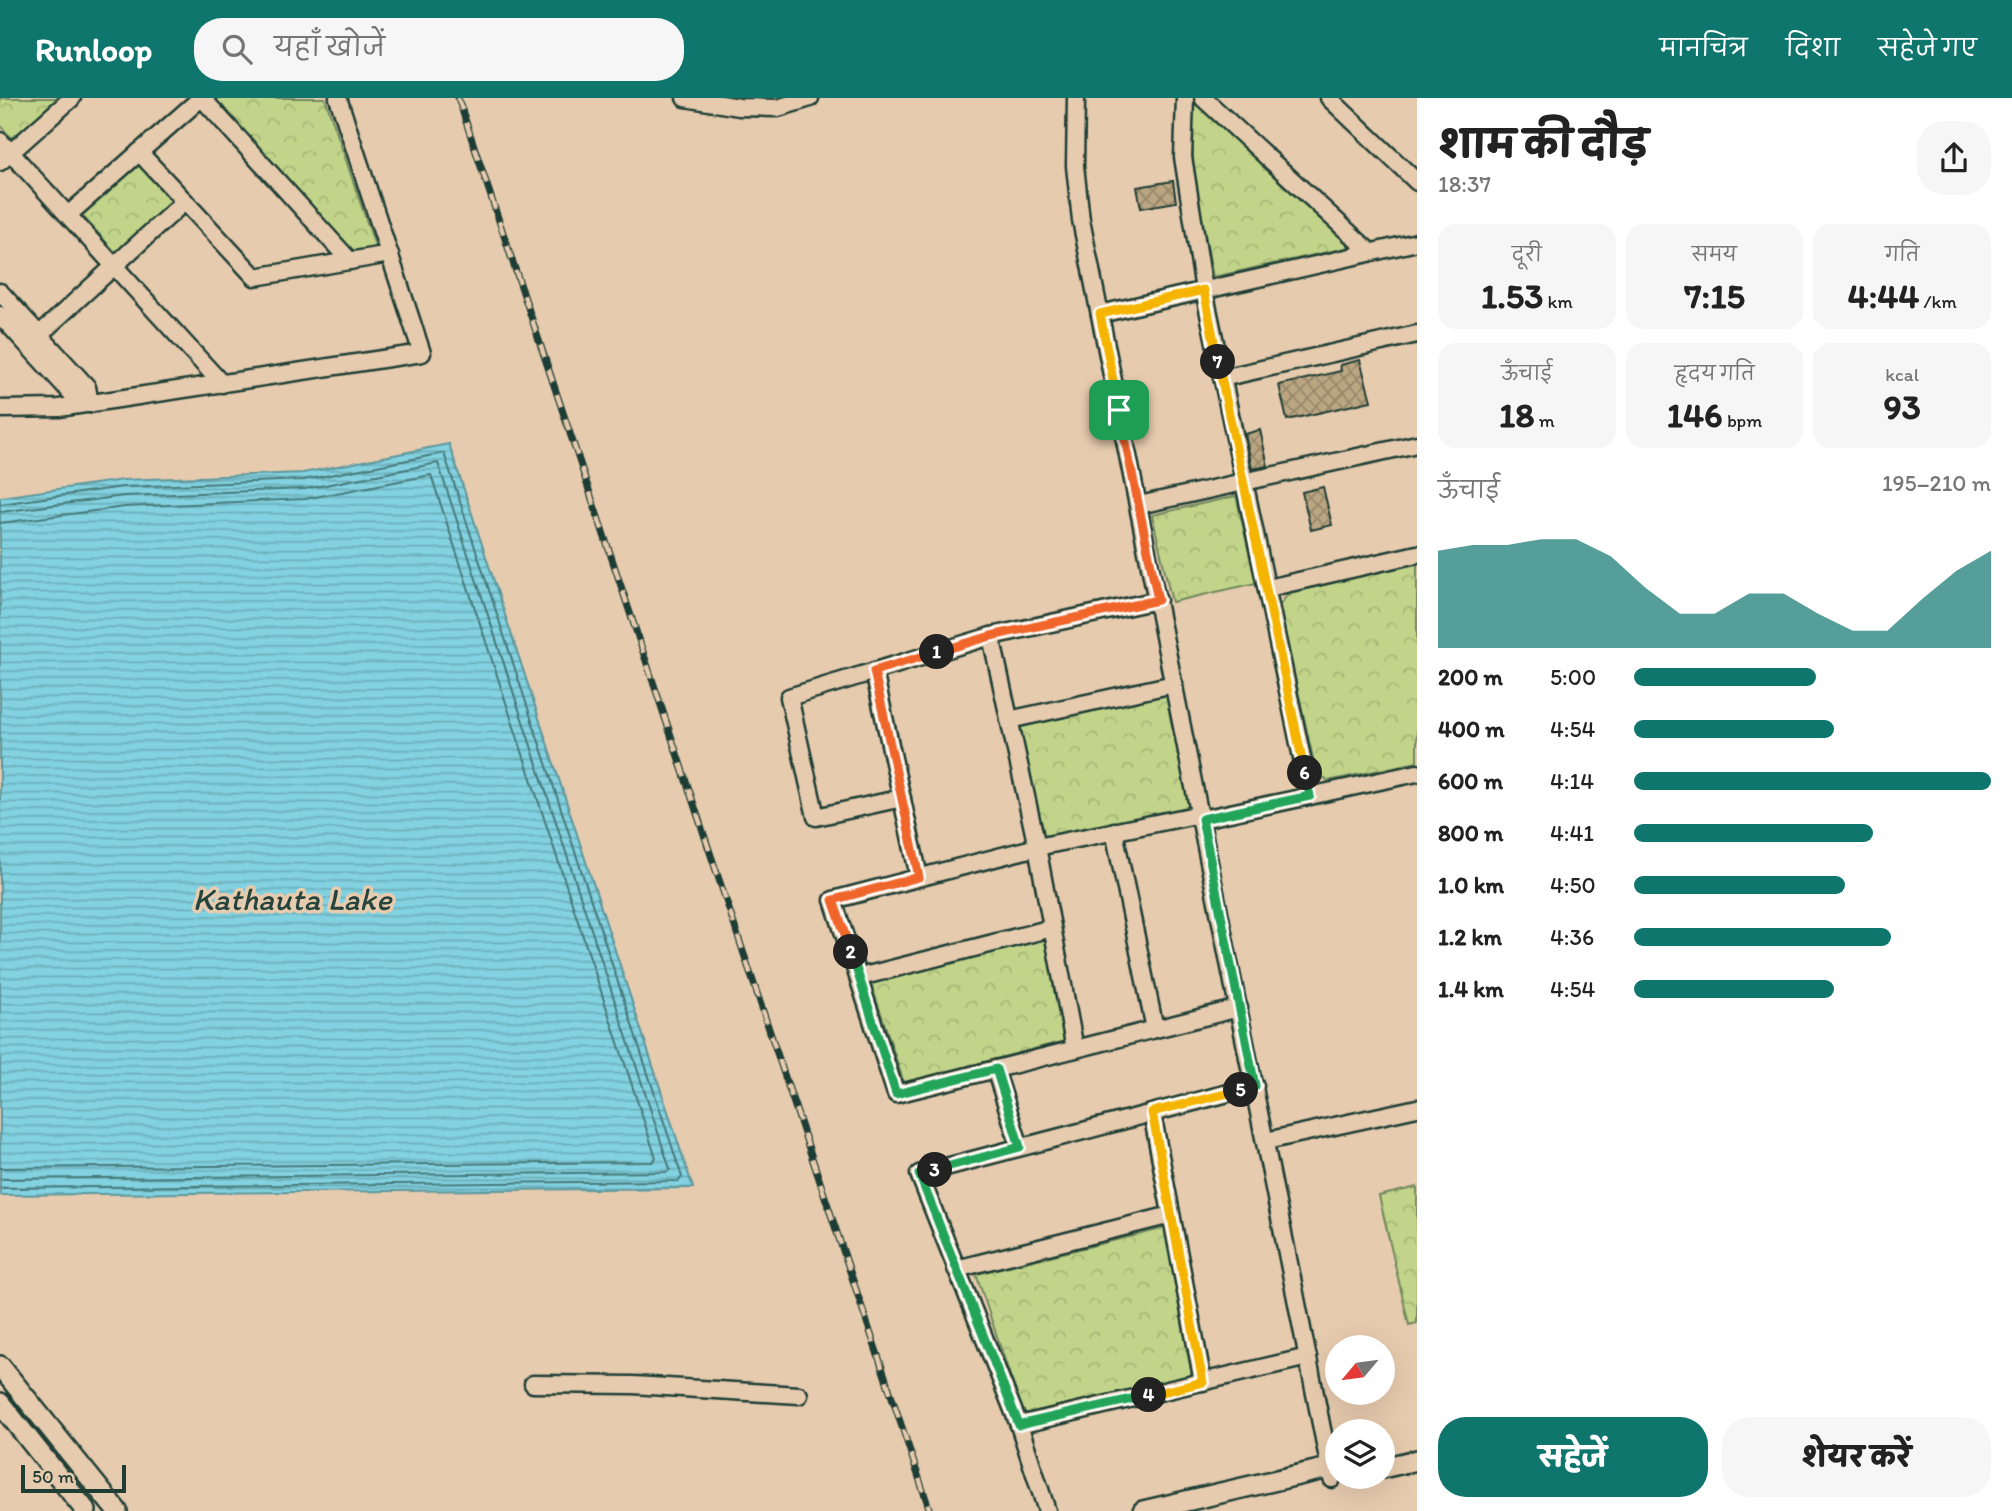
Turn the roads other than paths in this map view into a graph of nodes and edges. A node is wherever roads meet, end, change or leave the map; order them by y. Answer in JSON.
{"nodes":[{"id":1,"x":72,"y":98,"type":"edge"},
{"id":2,"x":201,"y":98,"type":"edge"},
{"id":3,"x":338,"y":98,"type":"edge"},
{"id":4,"x":685,"y":98,"type":"edge"},
{"id":5,"x":810,"y":98,"type":"edge"},
{"id":6,"x":1076,"y":98,"type":"edge"},
{"id":7,"x":1185,"y":98,"type":"edge"},
{"id":8,"x":1203,"y":98,"type":"edge"},
{"id":9,"x":1329,"y":98,"type":"edge"},
{"id":10,"x":4,"y":151,"type":"edge"},
{"id":11,"x":139,"y":152,"type":"junction"},
{"id":12,"x":1417,"y":182,"type":"edge"},
{"id":13,"x":185,"y":201,"type":"junction"},
{"id":14,"x":68,"y":215,"type":"junction"},
{"id":15,"x":1417,"y":242,"type":"edge"},
{"id":16,"x":1370,"y":252,"type":"junction"},
{"id":17,"x":390,"y":254,"type":"junction"},
{"id":18,"x":350,"y":261,"type":"junction"},
{"id":19,"x":114,"y":266,"type":"junction"},
{"id":20,"x":1204,"y":290,"type":"junction"},
{"id":21,"x":0,"y":292,"type":"edge"},
{"id":22,"x":1100,"y":314,"type":"junction"},
{"id":23,"x":0,"y":315,"type":"edge"},
{"id":24,"x":1417,"y":334,"type":"edge"},
{"id":25,"x":33,"y":340,"type":"junction"},
{"id":26,"x":1222,"y":378,"type":"junction"},
{"id":27,"x":222,"y":384,"type":"junction"},
{"id":28,"x":90,"y":404,"type":"junction"},
{"id":29,"x":0,"y":409,"type":"edge"},
{"id":30,"x":1417,"y":444,"type":"edge"},
{"id":31,"x":1243,"y":481,"type":"junction"},
{"id":32,"x":1139,"y":505,"type":"junction"},
{"id":33,"x":1417,"y":554,"type":"edge"},
{"id":34,"x":1268,"y":588,"type":"junction"},
{"id":35,"x":1158,"y":600,"type":"junction"},
{"id":36,"x":991,"y":636,"type":"junction"},
{"id":37,"x":874,"y":671,"type":"junction"},
{"id":38,"x":1174,"y":684,"type":"junction"},
{"id":39,"x":1009,"y":720,"type":"junction"},
{"id":40,"x":1417,"y":773,"type":"edge"},
{"id":41,"x":1310,"y":796,"type":"junction"},
{"id":42,"x":902,"y":798,"type":"junction"},
{"id":43,"x":1201,"y":816,"type":"junction"},
{"id":44,"x":1114,"y":831,"type":"junction"},
{"id":45,"x":1037,"y":846,"type":"junction"},
{"id":46,"x":919,"y":877,"type":"junction"},
{"id":47,"x":1052,"y":928,"type":"junction"},
{"id":48,"x":860,"y":977,"type":"junction"},
{"id":49,"x":1240,"y":1008,"type":"junction"},
{"id":50,"x":1154,"y":1029,"type":"junction"},
{"id":51,"x":1074,"y":1049,"type":"junction"},
{"id":52,"x":996,"y":1069,"type":"junction"},
{"id":53,"x":1255,"y":1086,"type":"junction"},
{"id":54,"x":1417,"y":1108,"type":"edge"},
{"id":55,"x":1152,"y":1112,"type":"junction"},
{"id":56,"x":1266,"y":1141,"type":"junction"},
{"id":57,"x":1020,"y":1147,"type":"junction"},
{"id":58,"x":1171,"y":1215,"type":"junction"},
{"id":59,"x":956,"y":1269,"type":"junction"},
{"id":60,"x":1308,"y":1357,"type":"junction"},
{"id":61,"x":0,"y":1366,"type":"edge"},
{"id":62,"x":1203,"y":1382,"type":"junction"},
{"id":63,"x":533,"y":1384,"type":"dead end"},
{"id":64,"x":799,"y":1395,"type":"dead end"},
{"id":65,"x":0,"y":1403,"type":"edge"},
{"id":66,"x":1019,"y":1425,"type":"junction"},
{"id":67,"x":1325,"y":1430,"type":"edge"},
{"id":68,"x":1417,"y":1448,"type":"edge"},
{"id":69,"x":1395,"y":1453,"type":"edge"},
{"id":70,"x":1417,"y":1460,"type":"edge"},
{"id":71,"x":1395,"y":1465,"type":"edge"},
{"id":72,"x":1325,"y":1475,"type":"edge"},
{"id":73,"x":1325,"y":1476,"type":"edge"},
{"id":74,"x":86,"y":1511,"type":"edge"},
{"id":75,"x":117,"y":1511,"type":"edge"},
{"id":76,"x":1047,"y":1511,"type":"edge"},
{"id":77,"x":1143,"y":1511,"type":"edge"},
{"id":78,"x":1196,"y":1511,"type":"edge"}],
"edges":[{"from":1,"to":10,"type":"street"},
{"from":2,"to":11,"type":"street"},
{"from":2,"to":18,"type":"street"},
{"from":3,"to":17,"type":"street"},
{"from":4,"to":5,"type":"street"},
{"from":6,"to":22,"type":"street"},
{"from":7,"to":20,"type":"street"},
{"from":8,"to":16,"type":"street"},
{"from":9,"to":12,"type":"street"},
{"from":10,"to":14,"type":"street"},
{"from":11,"to":13,"type":"street"},
{"from":11,"to":14,"type":"street"},
{"from":13,"to":18,"type":"street"},
{"from":13,"to":19,"type":"street"},
{"from":14,"to":19,"type":"street"},
{"from":15,"to":16,"type":"street"},
{"from":16,"to":20,"type":"street"},
{"from":17,"to":18,"type":"street"},
{"from":17,"to":27,"type":"street"},
{"from":19,"to":25,"type":"street"},
{"from":19,"to":27,"type":"street"},
{"from":20,"to":22,"type":"street"},
{"from":20,"to":26,"type":"street"},
{"from":21,"to":25,"type":"street"},
{"from":22,"to":32,"type":"street"},
{"from":23,"to":25,"type":"street"},
{"from":24,"to":26,"type":"street"},
{"from":25,"to":28,"type":"street"},
{"from":26,"to":31,"type":"street"},
{"from":27,"to":28,"type":"street"},
{"from":28,"to":29,"type":"street"},
{"from":30,"to":31,"type":"street"},
{"from":31,"to":32,"type":"street"},
{"from":31,"to":34,"type":"street"},
{"from":32,"to":35,"type":"street"},
{"from":33,"to":34,"type":"street"},
{"from":34,"to":41,"type":"street"},
{"from":35,"to":36,"type":"street"},
{"from":35,"to":38,"type":"street"},
{"from":36,"to":37,"type":"street"},
{"from":36,"to":39,"type":"street"},
{"from":37,"to":42,"type":"street"},
{"from":37,"to":42,"type":"street"},
{"from":38,"to":39,"type":"street"},
{"from":38,"to":43,"type":"street"},
{"from":39,"to":45,"type":"street"},
{"from":40,"to":41,"type":"street"},
{"from":41,"to":43,"type":"street"},
{"from":42,"to":46,"type":"street"},
{"from":43,"to":44,"type":"street"},
{"from":43,"to":49,"type":"street"},
{"from":44,"to":45,"type":"street"},
{"from":44,"to":50,"type":"street"},
{"from":45,"to":46,"type":"street"},
{"from":45,"to":47,"type":"street"},
{"from":46,"to":48,"type":"street"},
{"from":47,"to":48,"type":"street"},
{"from":47,"to":51,"type":"street"},
{"from":48,"to":52,"type":"street"},
{"from":49,"to":50,"type":"street"},
{"from":49,"to":53,"type":"street"},
{"from":50,"to":51,"type":"street"},
{"from":51,"to":52,"type":"street"},
{"from":52,"to":57,"type":"street"},
{"from":53,"to":55,"type":"street"},
{"from":53,"to":56,"type":"street"},
{"from":54,"to":56,"type":"street"},
{"from":55,"to":57,"type":"street"},
{"from":55,"to":58,"type":"street"},
{"from":56,"to":60,"type":"street"},
{"from":57,"to":59,"type":"street"},
{"from":58,"to":59,"type":"street"},
{"from":58,"to":62,"type":"street"},
{"from":59,"to":66,"type":"street"},
{"from":60,"to":62,"type":"street"},
{"from":60,"to":67,"type":"street"},
{"from":61,"to":75,"type":"street"},
{"from":62,"to":66,"type":"street"},
{"from":63,"to":64,"type":"street"},
{"from":65,"to":74,"type":"street"},
{"from":66,"to":76,"type":"street"},
{"from":68,"to":69,"type":"street"},
{"from":70,"to":71,"type":"street"},
{"from":72,"to":77,"type":"street"},
{"from":73,"to":78,"type":"street"}]}
